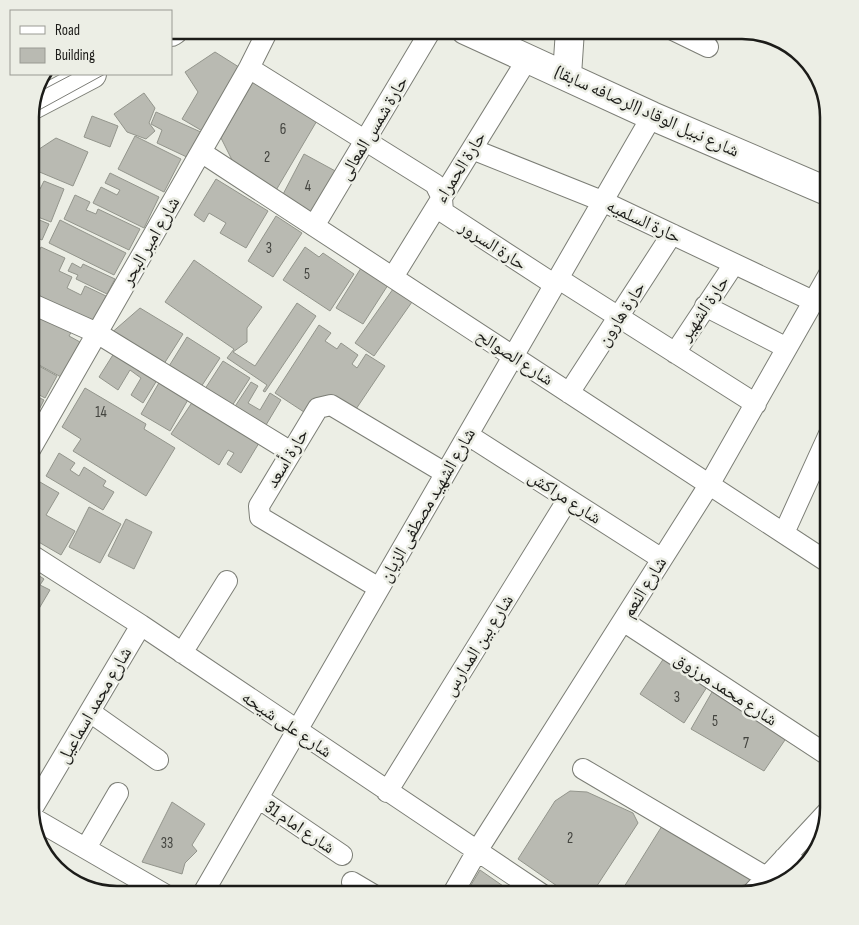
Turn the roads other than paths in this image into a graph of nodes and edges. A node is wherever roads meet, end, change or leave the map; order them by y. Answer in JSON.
{"nodes":[{"id":1,"x":264,"y":39,"type":"edge"},
{"id":2,"x":426,"y":39,"type":"edge"},
{"id":3,"x":485,"y":39,"type":"edge"},
{"id":4,"x":569,"y":39,"type":"edge"},
{"id":5,"x":692,"y":39,"type":"edge"},
{"id":6,"x":708,"y":47,"type":"dead end"},
{"id":7,"x":528,"y":58,"type":"junction"},
{"id":8,"x":249,"y":68,"type":"junction"},
{"id":9,"x":90,"y":75,"type":"edge"},
{"id":10,"x":567,"y":75,"type":"junction"},
{"id":11,"x":40,"y":102,"type":"edge"},
{"id":12,"x":652,"y":116,"type":"junction"},
{"id":13,"x":365,"y":140,"type":"junction"},
{"id":14,"x":472,"y":149,"type":"junction"},
{"id":15,"x":201,"y":152,"type":"junction"},
{"id":16,"x":820,"y":187,"type":"edge"},
{"id":17,"x":442,"y":198,"type":"junction"},
{"id":18,"x":602,"y":201,"type":"junction"},
{"id":19,"x":314,"y":226,"type":"junction"},
{"id":20,"x":672,"y":234,"type":"junction"},
{"id":21,"x":734,"y":264,"type":"junction"},
{"id":22,"x":393,"y":276,"type":"junction"},
{"id":23,"x":557,"y":280,"type":"junction"},
{"id":24,"x":820,"y":292,"type":"edge"},
{"id":25,"x":814,"y":301,"type":"junction"},
{"id":26,"x":705,"y":306,"type":"junction"},
{"id":27,"x":39,"y":307,"type":"edge"},
{"id":28,"x":618,"y":317,"type":"junction"},
{"id":29,"x":97,"y":333,"type":"junction"},
{"id":30,"x":787,"y":348,"type":"junction"},
{"id":31,"x":675,"y":353,"type":"junction"},
{"id":32,"x":513,"y":356,"type":"junction"},
{"id":33,"x":570,"y":393,"type":"junction"},
{"id":34,"x":756,"y":404,"type":"junction"},
{"id":35,"x":39,"y":434,"type":"edge"},
{"id":36,"x":468,"y":435,"type":"junction"},
{"id":37,"x":291,"y":452,"type":"junction"},
{"id":38,"x":820,"y":454,"type":"edge"},
{"id":39,"x":445,"y":473,"type":"junction"},
{"id":40,"x":709,"y":484,"type":"junction"},
{"id":41,"x":568,"y":499,"type":"junction"},
{"id":42,"x":784,"y":534,"type":"junction"},
{"id":43,"x":820,"y":557,"type":"edge"},
{"id":44,"x":662,"y":559,"type":"junction"},
{"id":45,"x":39,"y":560,"type":"edge"},
{"id":46,"x":227,"y":581,"type":"dead end"},
{"id":47,"x":379,"y":588,"type":"junction"},
{"id":48,"x":623,"y":621,"type":"junction"},
{"id":49,"x":141,"y":625,"type":"junction"},
{"id":50,"x":182,"y":653,"type":"junction"},
{"id":51,"x":90,"y":712,"type":"junction"},
{"id":52,"x":296,"y":731,"type":"junction"},
{"id":53,"x":820,"y":750,"type":"edge"},
{"id":54,"x":158,"y":760,"type":"dead end"},
{"id":55,"x":583,"y":769,"type":"dead end"},
{"id":56,"x":388,"y":792,"type":"junction"},
{"id":57,"x":118,"y":793,"type":"dead end"},
{"id":58,"x":39,"y":798,"type":"edge"},
{"id":59,"x":258,"y":798,"type":"junction"},
{"id":60,"x":820,"y":820,"type":"edge"},
{"id":61,"x":40,"y":822,"type":"edge"},
{"id":62,"x":86,"y":848,"type":"junction"},
{"id":63,"x":477,"y":851,"type":"junction"},
{"id":64,"x":342,"y":856,"type":"dead end"},
{"id":65,"x":784,"y":858,"type":"junction"},
{"id":66,"x":797,"y":864,"type":"edge"},
{"id":67,"x":352,"y":882,"type":"dead end"},
{"id":68,"x":759,"y":884,"type":"edge"},
{"id":69,"x":151,"y":886,"type":"edge"},
{"id":70,"x":207,"y":886,"type":"edge"},
{"id":71,"x":359,"y":886,"type":"edge"},
{"id":72,"x":457,"y":886,"type":"edge"},
{"id":73,"x":530,"y":886,"type":"edge"}],
"edges":[{"from":1,"to":8,"type":"street","name":"شارع امير البحر"},
{"from":2,"to":13,"type":"street","name":"حارة شمس المعالى"},
{"from":3,"to":7,"type":"main road","name":"شارع نبيل الوقاد (الرصافه سابقا)"},
{"from":4,"to":10,"type":"main road"},
{"from":5,"to":6,"type":"street"},
{"from":7,"to":10,"type":"main road","name":"شارع نبيل الوقاد (الرصافه سابقا)"},
{"from":7,"to":14,"type":"street","name":"حارة الحمراء"},
{"from":8,"to":13,"type":"street","name":"حارة السرور"},
{"from":8,"to":15,"type":"street","name":"شارع امير البحر"},
{"from":9,"to":11,"type":"main road"},
{"from":10,"to":12,"type":"main road","name":"شارع نبيل الوقاد (الرصافه سابقا)"},
{"from":12,"to":16,"type":"main road","name":"شارع نبيل الوقاد (الرصافه سابقا)"},
{"from":12,"to":18,"type":"street","name":"شارع الشهيد مصطفى الزيان"},
{"from":13,"to":17,"type":"street","name":"حارة السرور"},
{"from":13,"to":19,"type":"street","name":"حارة شمس المعالى"},
{"from":14,"to":17,"type":"street","name":"حارة الحمراء"},
{"from":14,"to":18,"type":"street","name":"حارة السلميه"},
{"from":15,"to":19,"type":"street","name":"شارع الصوالح"},
{"from":15,"to":29,"type":"street","name":"شارع امير البحر"},
{"from":17,"to":22,"type":"street","name":"حارة الحمراء"},
{"from":17,"to":23,"type":"street","name":"حارة السرور"},
{"from":18,"to":20,"type":"street","name":"حارة السلميه"},
{"from":18,"to":23,"type":"street","name":"شارع الشهيد مصطفى الزيان"},
{"from":19,"to":22,"type":"street","name":"شارع الصوالح"},
{"from":20,"to":21,"type":"street","name":"حارة السلميه"},
{"from":20,"to":28,"type":"street","name":"حارة هارون"},
{"from":21,"to":25,"type":"street","name":"حارة السلميه"},
{"from":21,"to":26,"type":"street","name":"حارة الشهير"},
{"from":22,"to":32,"type":"street","name":"شارع الصوالح"},
{"from":23,"to":28,"type":"street","name":"حارة السرور"},
{"from":23,"to":32,"type":"street","name":"شارع الشهيد مصطفى الزيان"},
{"from":24,"to":25,"type":"street","name":"شارع النعم"},
{"from":25,"to":30,"type":"street","name":"شارع النعم"},
{"from":26,"to":30,"type":"street"},
{"from":26,"to":31,"type":"street","name":"حارة الشهير"},
{"from":27,"to":29,"type":"street"},
{"from":28,"to":31,"type":"street","name":"حارة السرور"},
{"from":28,"to":33,"type":"street","name":"حارة هارون"},
{"from":29,"to":35,"type":"street","name":"شارع امير البحر"},
{"from":29,"to":37,"type":"street"},
{"from":30,"to":34,"type":"street","name":"شارع النعم"},
{"from":31,"to":34,"type":"street","name":"حارة السرور"},
{"from":32,"to":33,"type":"street","name":"شارع الصوالح"},
{"from":32,"to":36,"type":"street","name":"شارع الشهيد مصطفى الزيان"},
{"from":33,"to":40,"type":"street","name":"شارع الصوالح"},
{"from":34,"to":40,"type":"street","name":"شارع النعم"},
{"from":36,"to":39,"type":"street","name":"شارع الشهيد مصطفى الزيان"},
{"from":36,"to":41,"type":"street","name":"شارع مراكش"},
{"from":37,"to":39,"type":"street","name":"حارة أسعد"},
{"from":37,"to":47,"type":"street","name":"حارة أسعد"},
{"from":38,"to":42,"type":"street"},
{"from":39,"to":47,"type":"street","name":"شارع الشهيد مصطفى الزيان"},
{"from":40,"to":42,"type":"street","name":"شارع الصوالح"},
{"from":40,"to":44,"type":"street","name":"شارع النعم"},
{"from":41,"to":44,"type":"street","name":"شارع مراكش"},
{"from":41,"to":56,"type":"street","name":"شارع بين المدارس"},
{"from":42,"to":43,"type":"street","name":"شارع الصوالح"},
{"from":44,"to":48,"type":"street","name":"شارع النعم"},
{"from":45,"to":49,"type":"street","name":"شارع على شيحه"},
{"from":46,"to":50,"type":"street"},
{"from":47,"to":52,"type":"street","name":"شارع الشهيد مصطفى الزيان"},
{"from":48,"to":53,"type":"street","name":"شارع محمد مرزوق"},
{"from":48,"to":63,"type":"street","name":"شارع النعم"},
{"from":49,"to":50,"type":"street","name":"شارع على شيحه"},
{"from":49,"to":51,"type":"street","name":"شارع محمد اسماعيل"},
{"from":50,"to":52,"type":"street","name":"شارع على شيحه"},
{"from":51,"to":54,"type":"street"},
{"from":51,"to":58,"type":"street","name":"شارع محمد اسماعيل"},
{"from":52,"to":56,"type":"street","name":"شارع على شيحه"},
{"from":52,"to":59,"type":"street","name":"شارع الشهيد مصطفى الزيان"},
{"from":55,"to":68,"type":"street"},
{"from":56,"to":63,"type":"street","name":"شارع على شيحه"},
{"from":57,"to":62,"type":"street"},
{"from":59,"to":64,"type":"street","name":"شارع امام 31"},
{"from":59,"to":70,"type":"street","name":"شارع الشهيد مصطفى الزيان"},
{"from":60,"to":65,"type":"street"},
{"from":61,"to":62,"type":"street"},
{"from":62,"to":69,"type":"street"},
{"from":63,"to":72,"type":"street","name":"شارع النعم"},
{"from":63,"to":73,"type":"street","name":"شارع على شيحه"},
{"from":65,"to":66,"type":"street"},
{"from":65,"to":68,"type":"street"},
{"from":67,"to":71,"type":"street"}]}
